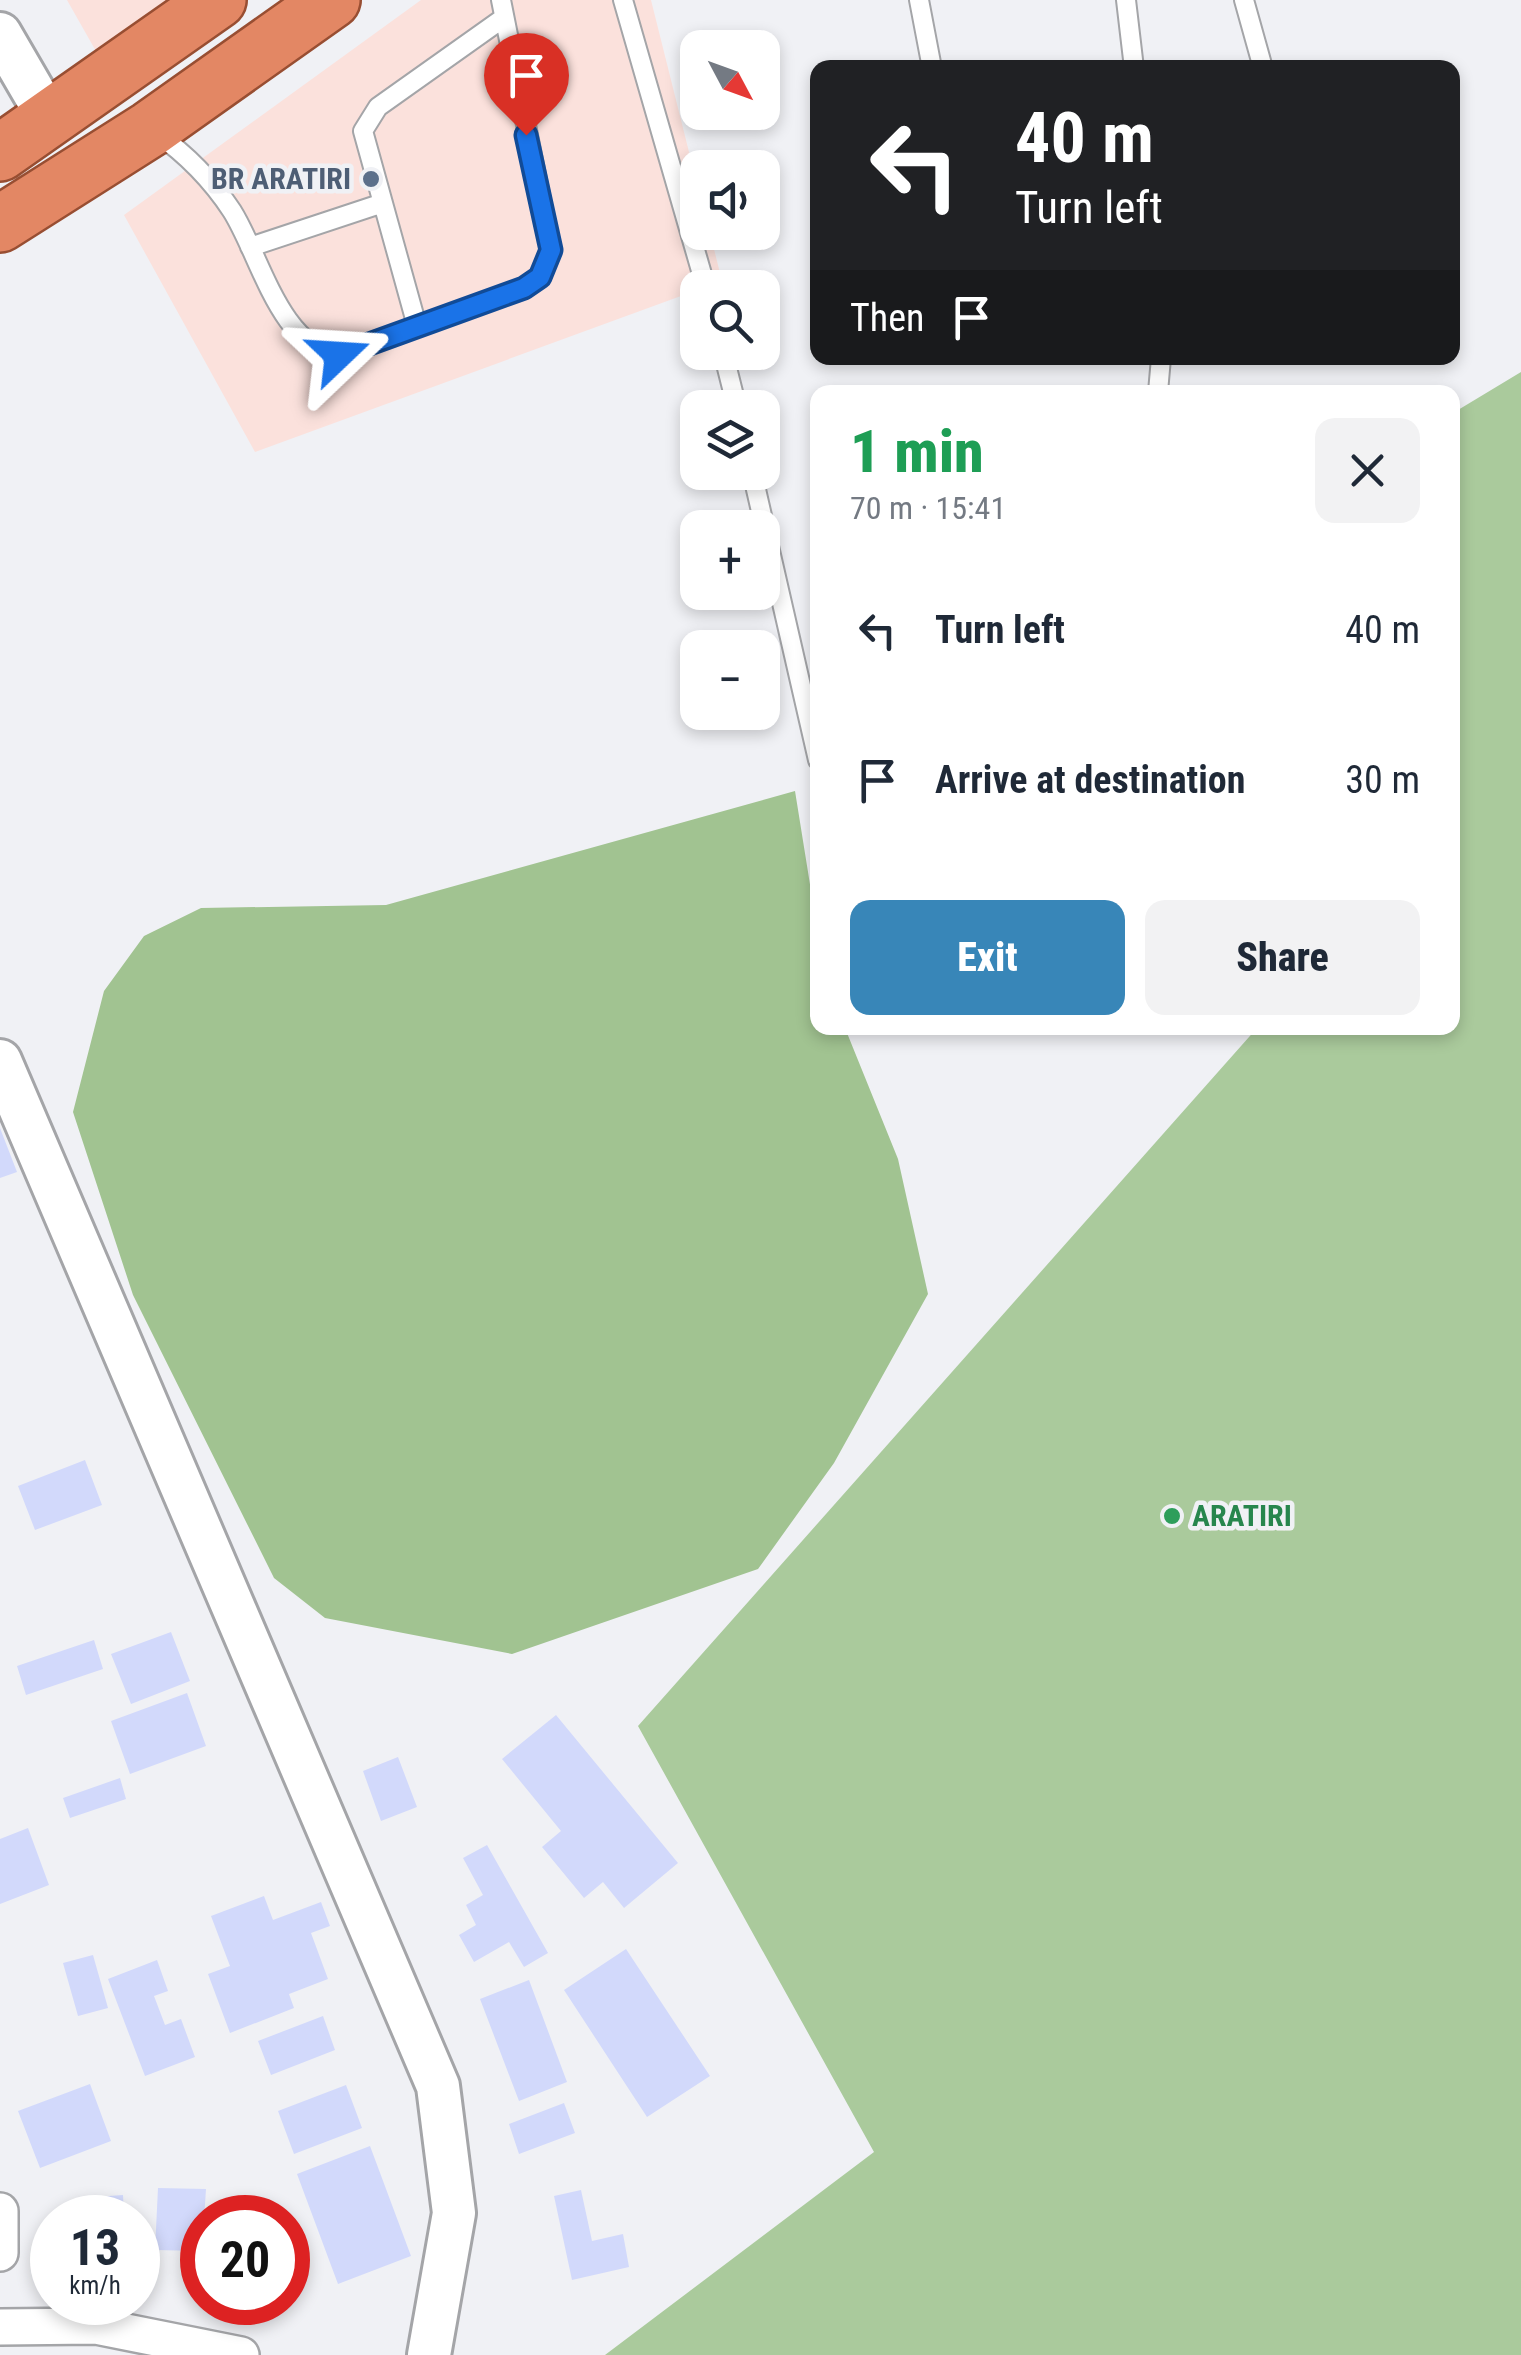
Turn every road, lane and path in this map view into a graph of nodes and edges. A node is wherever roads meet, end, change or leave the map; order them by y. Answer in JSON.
{"nodes":[{"id":1,"x":332,"y":0,"type":"edge"},
{"id":2,"x":501,"y":0,"type":"edge"},
{"id":3,"x":623,"y":0,"type":"edge"},
{"id":4,"x":919,"y":0,"type":"edge"},
{"id":5,"x":1126,"y":0,"type":"edge"},
{"id":6,"x":1244,"y":0,"type":"edge"},
{"id":7,"x":189,"y":15,"type":"edge"},
{"id":8,"x":502,"y":20,"type":"junction"},
{"id":9,"x":0,"y":34,"type":"edge"},
{"id":10,"x":930,"y":60,"type":"edge"},
{"id":11,"x":1133,"y":60,"type":"edge"},
{"id":12,"x":1261,"y":60,"type":"edge"},
{"id":13,"x":50,"y":120,"type":"junction"},
{"id":14,"x":150,"y":129,"type":"junction"},
{"id":15,"x":0,"y":153,"type":"edge"},
{"id":16,"x":383,"y":203,"type":"junction"},
{"id":17,"x":0,"y":224,"type":"edge"},
{"id":18,"x":250,"y":247,"type":"junction"},
{"id":19,"x":701,"y":270,"type":"edge"},
{"id":20,"x":417,"y":326,"type":"junction"},
{"id":21,"x":756,"y":490,"type":"edge"},
{"id":22,"x":810,"y":725,"type":"edge"},
{"id":23,"x":0,"y":1061,"type":"edge"},
{"id":24,"x":0,"y":2211,"type":"edge"},
{"id":25,"x":0,"y":2253,"type":"edge"},
{"id":26,"x":0,"y":2327,"type":"edge"},
{"id":27,"x":241,"y":2355,"type":"edge"},
{"id":28,"x":429,"y":2355,"type":"edge"}],
"edges":[{"from":1,"to":14,"type":"highway"},
{"from":2,"to":8,"type":"lane"},
{"from":3,"to":19,"type":"lane"},
{"from":4,"to":10,"type":"lane"},
{"from":5,"to":11,"type":"lane"},
{"from":6,"to":12,"type":"lane"},
{"from":7,"to":13,"type":"highway"},
{"from":8,"to":16,"type":"lane"},
{"from":8,"to":20,"type":"lane"},
{"from":9,"to":13,"type":"street"},
{"from":13,"to":15,"type":"highway"},
{"from":14,"to":17,"type":"highway"},
{"from":14,"to":18,"type":"lane"},
{"from":16,"to":18,"type":"lane"},
{"from":16,"to":20,"type":"lane"},
{"from":18,"to":20,"type":"lane"},
{"from":21,"to":22,"type":"lane"},
{"from":23,"to":28,"type":"street"},
{"from":24,"to":25,"type":"street"},
{"from":26,"to":27,"type":"street"}]}
